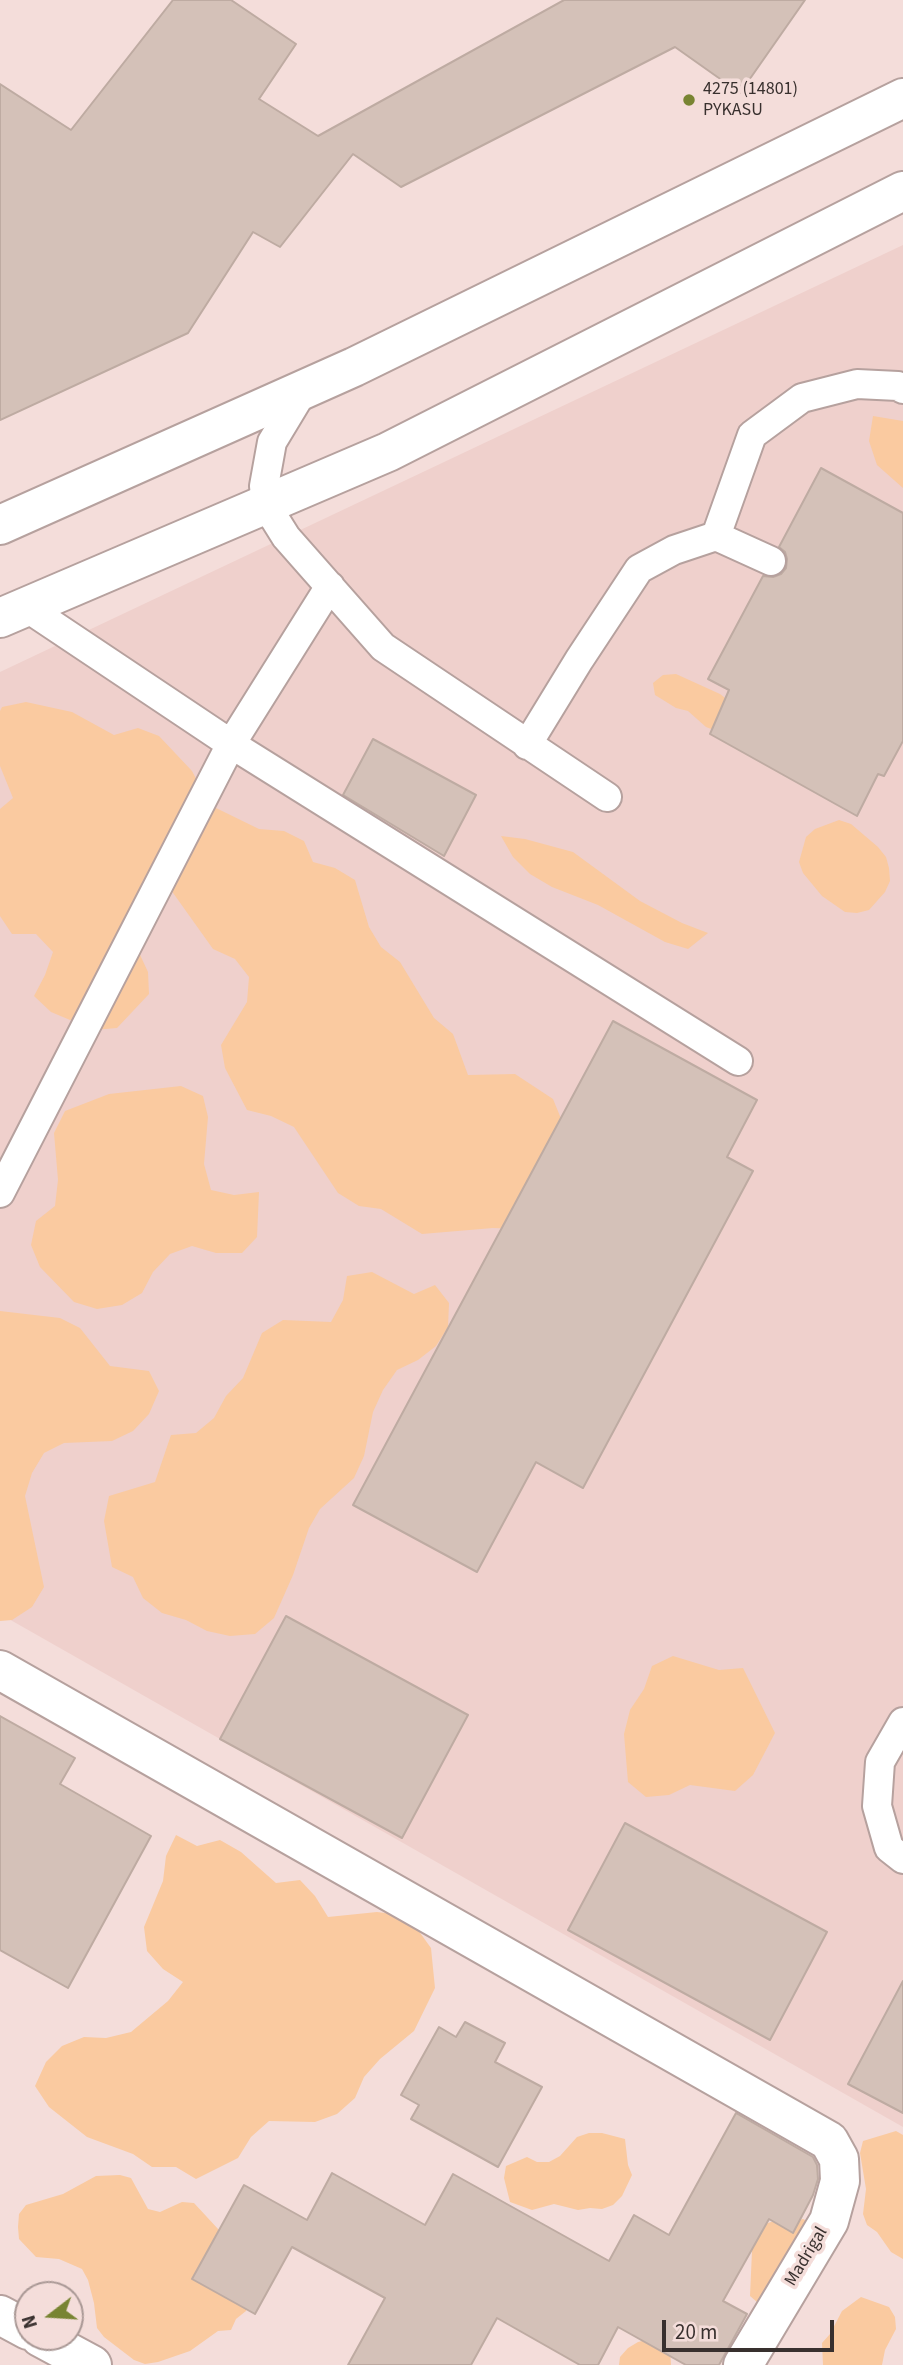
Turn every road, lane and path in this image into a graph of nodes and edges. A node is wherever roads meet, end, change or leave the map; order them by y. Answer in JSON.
{"nodes":[{"id":1,"x":903,"y":98,"type":"edge"},
{"id":2,"x":903,"y":191,"type":"edge"},
{"id":3,"x":304,"y":389,"type":"junction"},
{"id":4,"x":903,"y":389,"type":"edge"},
{"id":5,"x":266,"y":505,"type":"junction"},
{"id":6,"x":0,"y":525,"type":"edge"},
{"id":7,"x":716,"y":536,"type":"junction"},
{"id":8,"x":771,"y":561,"type":"dead end"},
{"id":9,"x":330,"y":586,"type":"junction"},
{"id":10,"x":13,"y":613,"type":"edge"},
{"id":11,"x":231,"y":744,"type":"junction"},
{"id":12,"x":527,"y":745,"type":"junction"},
{"id":13,"x":607,"y":797,"type":"dead end"},
{"id":14,"x":738,"y":1061,"type":"dead end"},
{"id":15,"x":0,"y":1193,"type":"edge"},
{"id":16,"x":0,"y":1670,"type":"edge"},
{"id":17,"x":903,"y":1721,"type":"edge"},
{"id":18,"x":903,"y":1859,"type":"edge"},
{"id":19,"x":66,"y":2351,"type":"edge"},
{"id":20,"x":92,"y":2365,"type":"edge"},
{"id":21,"x":743,"y":2365,"type":"edge"}],
"edges":[{"from":1,"to":3,"type":"main road"},
{"from":2,"to":5,"type":"main road"},
{"from":3,"to":5,"type":"lane"},
{"from":3,"to":6,"type":"main road"},
{"from":4,"to":7,"type":"lane"},
{"from":5,"to":9,"type":"lane"},
{"from":5,"to":10,"type":"main road"},
{"from":7,"to":8,"type":"lane"},
{"from":7,"to":12,"type":"lane"},
{"from":9,"to":11,"type":"lane"},
{"from":9,"to":12,"type":"lane"},
{"from":10,"to":11,"type":"lane"},
{"from":11,"to":14,"type":"lane"},
{"from":11,"to":15,"type":"lane"},
{"from":12,"to":13,"type":"lane"},
{"from":16,"to":21,"type":"main road","name":"Madrigal"},
{"from":17,"to":18,"type":"lane"},
{"from":19,"to":20,"type":"main road"}]}
